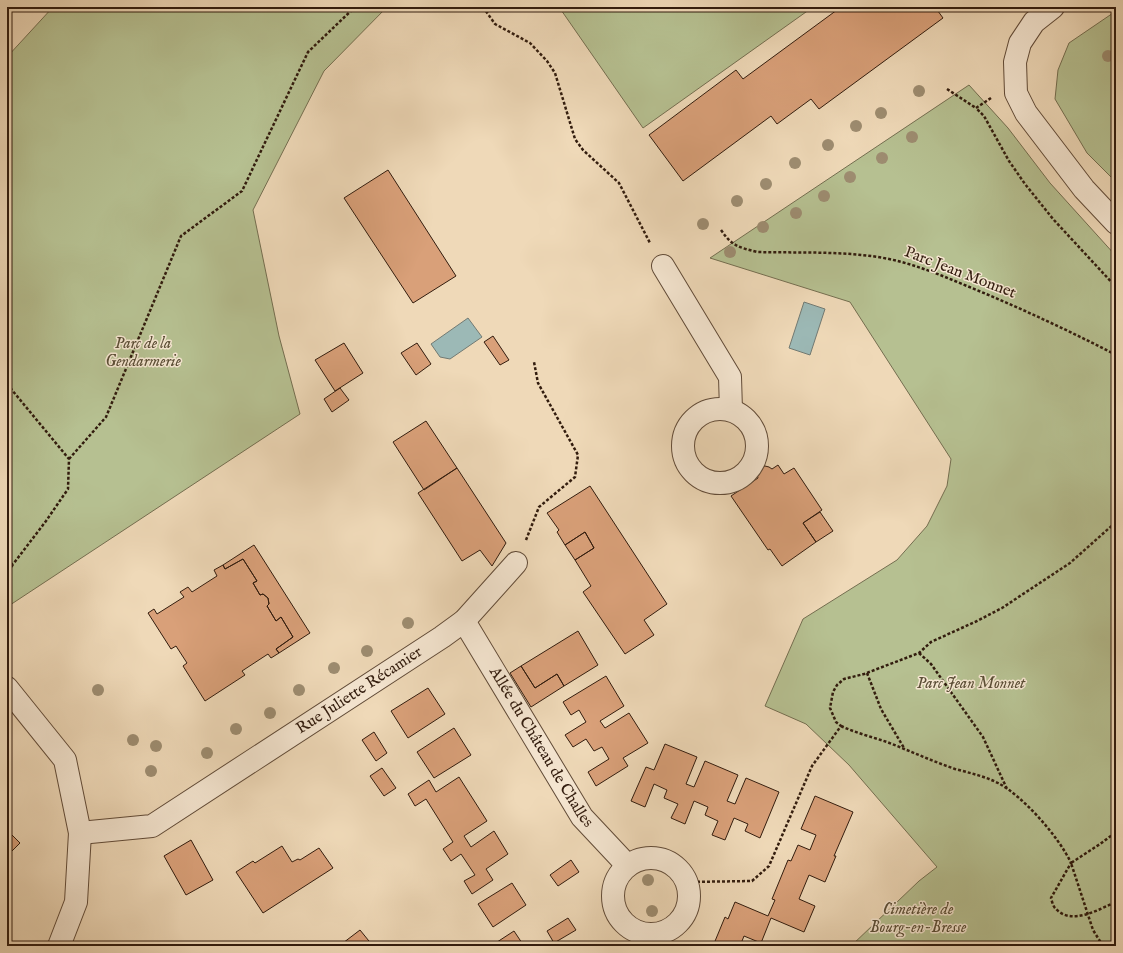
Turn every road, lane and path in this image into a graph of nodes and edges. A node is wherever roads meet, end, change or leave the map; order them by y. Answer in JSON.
{"nodes":[{"id":1,"x":355,"y":7,"type":"edge"},
{"id":2,"x":483,"y":7,"type":"edge"},
{"id":3,"x":1053,"y":7,"type":"edge"},
{"id":4,"x":947,"y":89,"type":"dead end"},
{"id":5,"x":1016,"y":93,"type":"junction"},
{"id":6,"x":976,"y":108,"type":"junction"},
{"id":7,"x":1116,"y":223,"type":"edge"},
{"id":8,"x":721,"y":230,"type":"dead end"},
{"id":9,"x":663,"y":266,"type":"joint"},
{"id":10,"x":1116,"y":287,"type":"edge"},
{"id":11,"x":1116,"y":355,"type":"edge"},
{"id":12,"x":534,"y":362,"type":"dead end"},
{"id":13,"x":7,"y":384,"type":"edge"},
{"id":14,"x":731,"y":410,"type":"dead end"},
{"id":15,"x":69,"y":459,"type":"junction"},
{"id":16,"x":1116,"y":522,"type":"edge"},
{"id":17,"x":14,"y":562,"type":"junction"},
{"id":18,"x":516,"y":563,"type":"joint"},
{"id":19,"x":7,"y":568,"type":"edge"},
{"id":20,"x":7,"y":576,"type":"edge"},
{"id":21,"x":464,"y":621,"type":"junction"},
{"id":22,"x":919,"y":653,"type":"junction"},
{"id":23,"x":867,"y":673,"type":"junction"},
{"id":24,"x":7,"y":688,"type":"edge"},
{"id":25,"x":841,"y":726,"type":"junction"},
{"id":26,"x":904,"y":749,"type":"junction"},
{"id":27,"x":1007,"y":789,"type":"junction"},
{"id":28,"x":1116,"y":832,"type":"edge"},
{"id":29,"x":80,"y":833,"type":"junction"},
{"id":30,"x":1070,"y":863,"type":"junction"},
{"id":31,"x":628,"y":866,"type":"junction"},
{"id":32,"x":687,"y":882,"type":"junction"},
{"id":33,"x":1116,"y":902,"type":"edge"},
{"id":34,"x":1088,"y":914,"type":"junction"},
{"id":35,"x":633,"y":938,"type":"edge"},
{"id":36,"x":59,"y":946,"type":"edge"},
{"id":37,"x":1103,"y":946,"type":"edge"}],
"edges":[{"from":1,"to":15,"type":"path"},
{"from":2,"to":9,"type":"path"},
{"from":3,"to":5,"type":"street"},
{"from":4,"to":6,"type":"path"},
{"from":5,"to":6,"type":"path"},
{"from":5,"to":7,"type":"street"},
{"from":6,"to":10,"type":"path"},
{"from":8,"to":11,"type":"path","name":"Parc Jean Monnet"},
{"from":9,"to":14,"type":"street"},
{"from":12,"to":18,"type":"path"},
{"from":13,"to":15,"type":"path"},
{"from":15,"to":17,"type":"path"},
{"from":16,"to":22,"type":"path"},
{"from":17,"to":19,"type":"path"},
{"from":17,"to":20,"type":"path"},
{"from":18,"to":21,"type":"street","name":"Rue Juliette Récamier"},
{"from":21,"to":29,"type":"street","name":"Rue Juliette Récamier"},
{"from":21,"to":31,"type":"street","name":"Allée du Château de Challes"},
{"from":22,"to":23,"type":"path"},
{"from":22,"to":27,"type":"path"},
{"from":23,"to":25,"type":"path"},
{"from":23,"to":26,"type":"path"},
{"from":24,"to":29,"type":"street"},
{"from":25,"to":26,"type":"path"},
{"from":25,"to":32,"type":"path"},
{"from":26,"to":27,"type":"path"},
{"from":27,"to":30,"type":"path"},
{"from":28,"to":30,"type":"path"},
{"from":29,"to":36,"type":"street"},
{"from":30,"to":34,"type":"path"},
{"from":30,"to":34,"type":"path"},
{"from":31,"to":32,"type":"street"},
{"from":31,"to":35,"type":"street"},
{"from":32,"to":35,"type":"street"},
{"from":33,"to":34,"type":"path"},
{"from":34,"to":37,"type":"path"}]}
